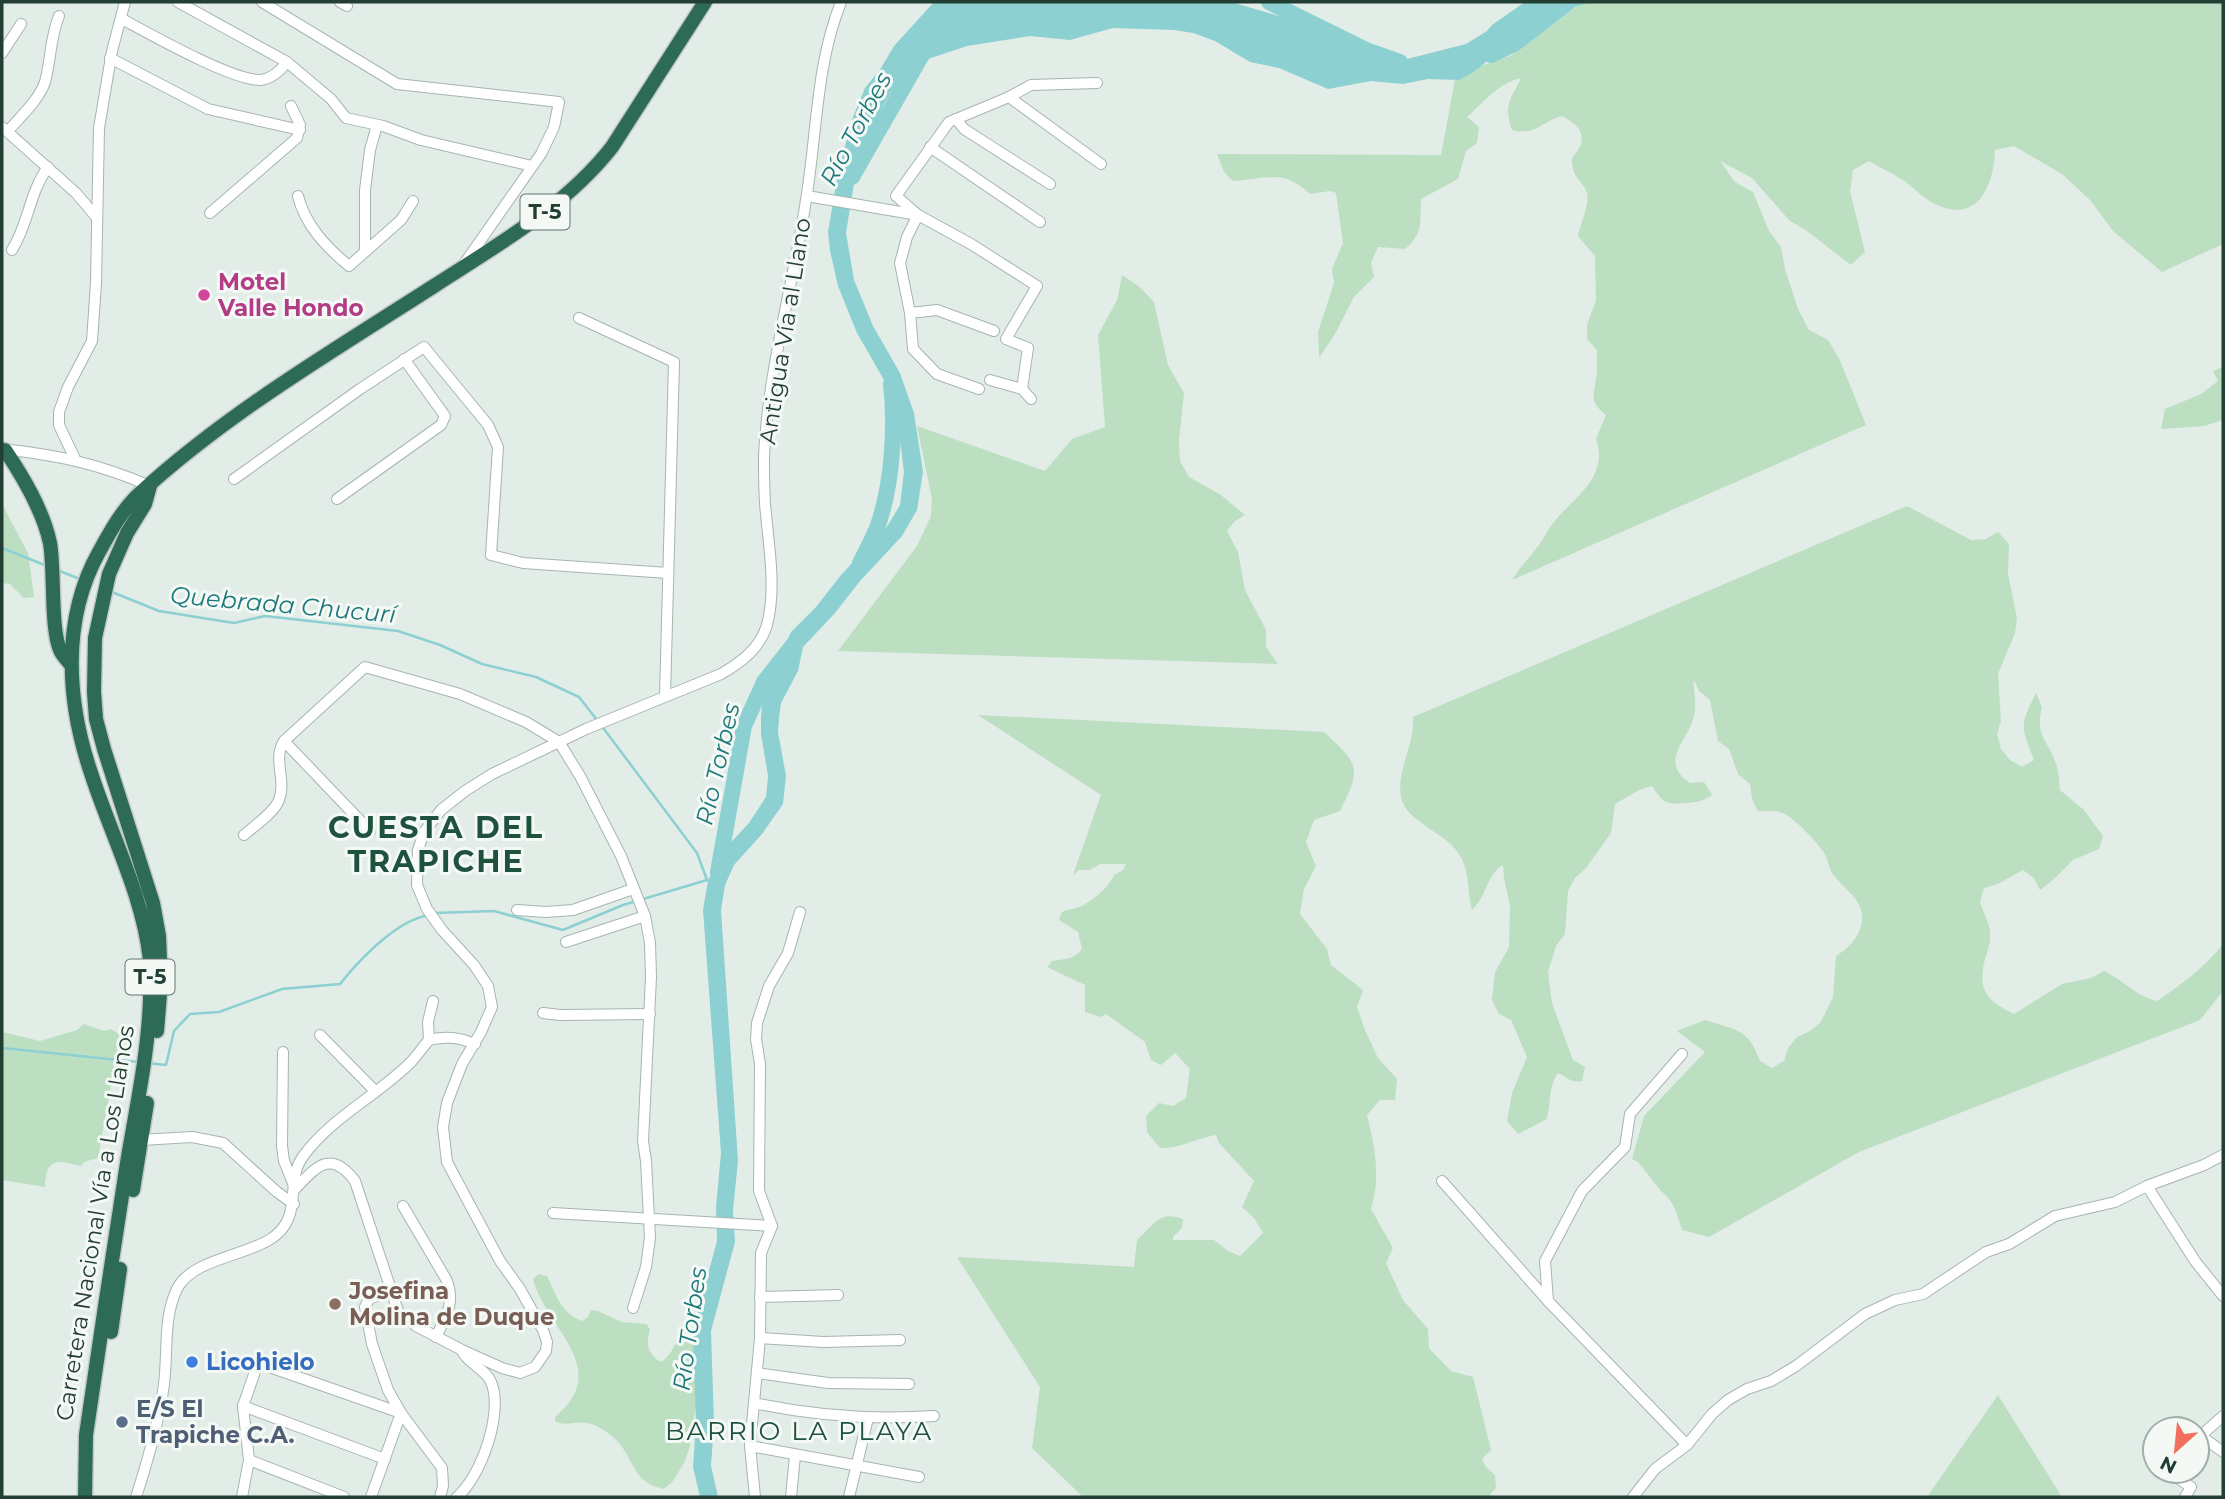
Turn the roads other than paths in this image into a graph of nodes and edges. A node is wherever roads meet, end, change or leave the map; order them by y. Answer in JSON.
{"nodes":[{"id":1,"x":125,"y":2,"type":"edge"},
{"id":2,"x":178,"y":2,"type":"edge"},
{"id":3,"x":262,"y":2,"type":"edge"},
{"id":4,"x":705,"y":2,"type":"edge"},
{"id":5,"x":841,"y":2,"type":"edge"},
{"id":6,"x":58,"y":16,"type":"dead end"},
{"id":7,"x":122,"y":19,"type":"junction"},
{"id":8,"x":21,"y":24,"type":"dead end"},
{"id":9,"x":2,"y":53,"type":"edge"},
{"id":10,"x":110,"y":58,"type":"junction"},
{"id":11,"x":287,"y":62,"type":"junction"},
{"id":12,"x":1097,"y":83,"type":"dead end"},
{"id":13,"x":1009,"y":97,"type":"junction"},
{"id":14,"x":290,"y":106,"type":"dead end"},
{"id":15,"x":956,"y":118,"type":"junction"},
{"id":16,"x":377,"y":125,"type":"junction"},
{"id":17,"x":5,"y":129,"type":"edge"},
{"id":18,"x":300,"y":130,"type":"junction"},
{"id":19,"x":930,"y":148,"type":"junction"},
{"id":20,"x":1101,"y":164,"type":"dead end"},
{"id":21,"x":532,"y":166,"type":"junction"},
{"id":22,"x":48,"y":167,"type":"junction"},
{"id":23,"x":1050,"y":184,"type":"dead end"},
{"id":24,"x":298,"y":196,"type":"dead end"},
{"id":25,"x":807,"y":197,"type":"junction"},
{"id":26,"x":413,"y":201,"type":"dead end"},
{"id":27,"x":210,"y":213,"type":"dead end"},
{"id":28,"x":918,"y":215,"type":"junction"},
{"id":29,"x":97,"y":218,"type":"junction"},
{"id":30,"x":1040,"y":222,"type":"dead end"},
{"id":31,"x":12,"y":250,"type":"dead end"},
{"id":32,"x":365,"y":251,"type":"junction"},
{"id":33,"x":462,"y":268,"type":"junction"},
{"id":34,"x":910,"y":313,"type":"junction"},
{"id":35,"x":579,"y":318,"type":"dead end"},
{"id":36,"x":994,"y":331,"type":"dead end"},
{"id":37,"x":404,"y":359,"type":"junction"},
{"id":38,"x":990,"y":380,"type":"dead end"},
{"id":39,"x":979,"y":389,"type":"dead end"},
{"id":40,"x":1022,"y":390,"type":"junction"},
{"id":41,"x":1031,"y":399,"type":"dead end"},
{"id":42,"x":3,"y":450,"type":"edge"},
{"id":43,"x":75,"y":459,"type":"junction"},
{"id":44,"x":234,"y":479,"type":"dead end"},
{"id":45,"x":150,"y":486,"type":"junction"},
{"id":46,"x":337,"y":499,"type":"dead end"},
{"id":47,"x":668,"y":573,"type":"junction"},
{"id":48,"x":71,"y":665,"type":"junction"},
{"id":49,"x":665,"y":696,"type":"junction"},
{"id":50,"x":284,"y":741,"type":"junction"},
{"id":51,"x":559,"y":742,"type":"junction"},
{"id":52,"x":370,"y":831,"type":"dead end"},
{"id":53,"x":244,"y":835,"type":"dead end"},
{"id":54,"x":633,"y":889,"type":"junction"},
{"id":55,"x":517,"y":910,"type":"dead end"},
{"id":56,"x":800,"y":912,"type":"dead end"},
{"id":57,"x":645,"y":916,"type":"junction"},
{"id":58,"x":566,"y":942,"type":"dead end"},
{"id":59,"x":433,"y":1001,"type":"dead end"},
{"id":60,"x":543,"y":1013,"type":"dead end"},
{"id":61,"x":650,"y":1014,"type":"junction"},
{"id":62,"x":320,"y":1035,"type":"dead end"},
{"id":63,"x":429,"y":1040,"type":"junction"},
{"id":64,"x":475,"y":1044,"type":"junction"},
{"id":65,"x":283,"y":1052,"type":"dead end"},
{"id":66,"x":1682,"y":1054,"type":"dead end"},
{"id":67,"x":374,"y":1091,"type":"junction"},
{"id":68,"x":141,"y":1140,"type":"junction"},
{"id":69,"x":2223,"y":1155,"type":"edge"},
{"id":70,"x":1442,"y":1181,"type":"dead end"},
{"id":71,"x":2147,"y":1186,"type":"junction"},
{"id":72,"x":295,"y":1189,"type":"junction"},
{"id":73,"x":294,"y":1203,"type":"junction"},
{"id":74,"x":403,"y":1206,"type":"dead end"},
{"id":75,"x":553,"y":1213,"type":"dead end"},
{"id":76,"x":651,"y":1217,"type":"junction"},
{"id":77,"x":772,"y":1226,"type":"junction"},
{"id":78,"x":390,"y":1291,"type":"junction"},
{"id":79,"x":838,"y":1295,"type":"dead end"},
{"id":80,"x":2223,"y":1296,"type":"edge"},
{"id":81,"x":760,"y":1297,"type":"junction"},
{"id":82,"x":1548,"y":1301,"type":"junction"},
{"id":83,"x":633,"y":1308,"type":"dead end"},
{"id":84,"x":436,"y":1336,"type":"junction"},
{"id":85,"x":760,"y":1338,"type":"junction"},
{"id":86,"x":900,"y":1340,"type":"dead end"},
{"id":87,"x":462,"y":1350,"type":"junction"},
{"id":88,"x":757,"y":1373,"type":"junction"},
{"id":89,"x":909,"y":1384,"type":"dead end"},
{"id":90,"x":754,"y":1403,"type":"junction"},
{"id":91,"x":243,"y":1406,"type":"junction"},
{"id":92,"x":401,"y":1413,"type":"junction"},
{"id":93,"x":934,"y":1416,"type":"dead end"},
{"id":94,"x":868,"y":1418,"type":"junction"},
{"id":95,"x":1687,"y":1445,"type":"junction"},
{"id":96,"x":750,"y":1446,"type":"junction"},
{"id":97,"x":795,"y":1456,"type":"junction"},
{"id":98,"x":385,"y":1459,"type":"junction"},
{"id":99,"x":248,"y":1460,"type":"junction"},
{"id":100,"x":857,"y":1467,"type":"junction"},
{"id":101,"x":919,"y":1477,"type":"dead end"},
{"id":102,"x":85,"y":1497,"type":"edge"},
{"id":103,"x":93,"y":1497,"type":"edge"},
{"id":104,"x":136,"y":1497,"type":"edge"},
{"id":105,"x":242,"y":1497,"type":"edge"},
{"id":106,"x":340,"y":1497,"type":"edge"},
{"id":107,"x":371,"y":1497,"type":"edge"},
{"id":108,"x":440,"y":1497,"type":"edge"},
{"id":109,"x":457,"y":1497,"type":"edge"},
{"id":110,"x":755,"y":1497,"type":"edge"},
{"id":111,"x":791,"y":1497,"type":"edge"},
{"id":112,"x":849,"y":1497,"type":"edge"},
{"id":113,"x":1633,"y":1497,"type":"edge"}],
"edges":[{"from":1,"to":7,"type":"street"},
{"from":2,"to":11,"type":"street"},
{"from":3,"to":21,"type":"street"},
{"from":4,"to":33,"type":"highway","name":"Carretera Nacional Vía a Los Llanos","number":"T-5"},
{"from":5,"to":25,"type":"street","name":"Antigua Vía al Llano"},
{"from":6,"to":17,"type":"street"},
{"from":7,"to":10,"type":"street"},
{"from":7,"to":11,"type":"street"},
{"from":8,"to":9,"type":"street"},
{"from":10,"to":18,"type":"street"},
{"from":10,"to":29,"type":"street"},
{"from":11,"to":16,"type":"street"},
{"from":12,"to":13,"type":"street"},
{"from":13,"to":15,"type":"street"},
{"from":13,"to":20,"type":"street"},
{"from":14,"to":18,"type":"street"},
{"from":15,"to":19,"type":"street"},
{"from":15,"to":23,"type":"street"},
{"from":16,"to":21,"type":"street"},
{"from":16,"to":32,"type":"street"},
{"from":17,"to":22,"type":"street"},
{"from":18,"to":27,"type":"street"},
{"from":19,"to":28,"type":"street"},
{"from":19,"to":30,"type":"street"},
{"from":21,"to":33,"type":"street"},
{"from":22,"to":29,"type":"street"},
{"from":22,"to":31,"type":"street"},
{"from":24,"to":32,"type":"street"},
{"from":25,"to":28,"type":"street"},
{"from":25,"to":49,"type":"street","name":"Antigua Vía al Llano"},
{"from":26,"to":32,"type":"street"},
{"from":28,"to":34,"type":"street"},
{"from":28,"to":40,"type":"street"},
{"from":29,"to":43,"type":"street"},
{"from":33,"to":45,"type":"highway","name":"Carretera Nacional Vía a Los Llanos","number":"T-5"},
{"from":34,"to":36,"type":"street"},
{"from":34,"to":39,"type":"street"},
{"from":35,"to":47,"type":"street"},
{"from":37,"to":44,"type":"street"},
{"from":37,"to":46,"type":"street"},
{"from":37,"to":47,"type":"street"},
{"from":38,"to":40,"type":"street"},
{"from":40,"to":41,"type":"street"},
{"from":42,"to":43,"type":"street"},
{"from":42,"to":48,"type":"highway"},
{"from":43,"to":45,"type":"street"},
{"from":45,"to":48,"type":"highway","name":"Carretera Nacional Vía a Los Llanos","number":"T-5"},
{"from":45,"to":68,"type":"highway","name":"Carretera Nacional Vía a Los Llanos","number":"T-5"},
{"from":47,"to":49,"type":"street"},
{"from":48,"to":102,"type":"highway","name":"Carretera Nacional Vía a Los Llanos","number":"T-5"},
{"from":49,"to":51,"type":"street","name":"Antigua Vía al Llano"},
{"from":50,"to":51,"type":"street"},
{"from":50,"to":52,"type":"street"},
{"from":50,"to":53,"type":"street"},
{"from":51,"to":54,"type":"street"},
{"from":51,"to":64,"type":"street","name":"Antigua Vía al Llano"},
{"from":54,"to":55,"type":"street"},
{"from":54,"to":57,"type":"street"},
{"from":56,"to":77,"type":"street"},
{"from":57,"to":58,"type":"street"},
{"from":57,"to":61,"type":"street"},
{"from":59,"to":63,"type":"street"},
{"from":60,"to":61,"type":"street"},
{"from":61,"to":76,"type":"street"},
{"from":62,"to":67,"type":"street"},
{"from":63,"to":64,"type":"street"},
{"from":63,"to":67,"type":"street"},
{"from":64,"to":87,"type":"street","name":"Antigua Vía al Llano"},
{"from":65,"to":72,"type":"street"},
{"from":66,"to":82,"type":"street"},
{"from":67,"to":72,"type":"street"},
{"from":68,"to":73,"type":"street"},
{"from":68,"to":103,"type":"highway","name":"Carretera Nacional Vía a Los Llanos","number":"T-5"},
{"from":69,"to":71,"type":"street"},
{"from":70,"to":82,"type":"street"},
{"from":71,"to":80,"type":"street"},
{"from":71,"to":95,"type":"street"},
{"from":72,"to":73,"type":"street"},
{"from":72,"to":78,"type":"street","name":"Antigua Vía al Llano"},
{"from":73,"to":104,"type":"street"},
{"from":74,"to":84,"type":"street"},
{"from":75,"to":76,"type":"street"},
{"from":76,"to":77,"type":"street"},
{"from":76,"to":83,"type":"street"},
{"from":77,"to":81,"type":"street"},
{"from":78,"to":84,"type":"street","name":"Antigua Vía al Llano"},
{"from":78,"to":92,"type":"street"},
{"from":79,"to":81,"type":"street"},
{"from":81,"to":85,"type":"street"},
{"from":82,"to":95,"type":"street"},
{"from":84,"to":87,"type":"street","name":"Antigua Vía al Llano"},
{"from":85,"to":86,"type":"street"},
{"from":85,"to":88,"type":"street"},
{"from":87,"to":109,"type":"street"},
{"from":88,"to":89,"type":"street"},
{"from":88,"to":90,"type":"street"},
{"from":90,"to":94,"type":"street"},
{"from":90,"to":96,"type":"street"},
{"from":91,"to":92,"type":"street"},
{"from":91,"to":98,"type":"street"},
{"from":91,"to":99,"type":"street"},
{"from":92,"to":98,"type":"street"},
{"from":92,"to":108,"type":"street"},
{"from":93,"to":94,"type":"street"},
{"from":94,"to":100,"type":"street"},
{"from":95,"to":113,"type":"street"},
{"from":96,"to":97,"type":"street"},
{"from":96,"to":110,"type":"street"},
{"from":97,"to":100,"type":"street"},
{"from":97,"to":111,"type":"street"},
{"from":98,"to":107,"type":"street"},
{"from":99,"to":105,"type":"street"},
{"from":99,"to":106,"type":"street"},
{"from":100,"to":101,"type":"street"},
{"from":100,"to":112,"type":"street"}]}
